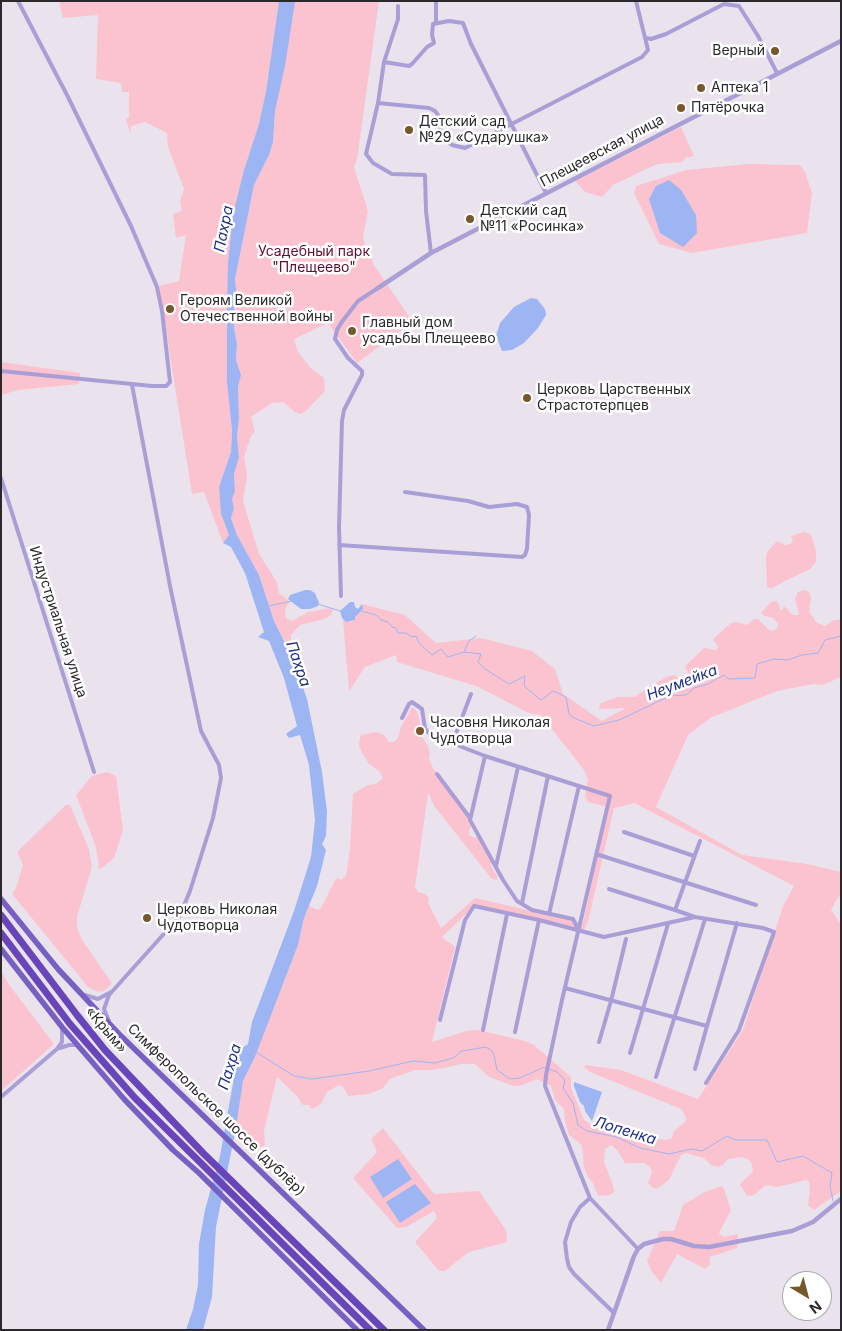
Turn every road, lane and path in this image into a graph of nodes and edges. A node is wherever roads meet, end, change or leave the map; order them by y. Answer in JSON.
{"nodes":[{"id":1,"x":18,"y":1,"type":"edge"},
{"id":2,"x":436,"y":1,"type":"edge"},
{"id":3,"x":636,"y":1,"type":"edge"},
{"id":4,"x":398,"y":6,"type":"dead end"},
{"id":5,"x":436,"y":22,"type":"junction"},
{"id":6,"x":646,"y":38,"type":"junction"},
{"id":7,"x":841,"y":41,"type":"edge"},
{"id":8,"x":384,"y":62,"type":"junction"},
{"id":9,"x":778,"y":73,"type":"junction"},
{"id":10,"x":378,"y":103,"type":"junction"},
{"id":11,"x":511,"y":124,"type":"junction"},
{"id":12,"x":546,"y":193,"type":"junction"},
{"id":13,"x":431,"y":253,"type":"junction"},
{"id":14,"x":378,"y":288,"type":"joint"},
{"id":15,"x":1,"y":371,"type":"edge"},
{"id":16,"x":132,"y":385,"type":"junction"},
{"id":17,"x":1,"y":478,"type":"edge"},
{"id":18,"x":405,"y":492,"type":"dead end"},
{"id":19,"x":339,"y":545,"type":"junction"},
{"id":20,"x":341,"y":596,"type":"dead end"},
{"id":21,"x":471,"y":694,"type":"dead end"},
{"id":22,"x":402,"y":718,"type":"dead end"},
{"id":23,"x":452,"y":744,"type":"junction"},
{"id":24,"x":486,"y":756,"type":"junction"},
{"id":25,"x":518,"y":767,"type":"junction"},
{"id":26,"x":94,"y":772,"type":"dead end"},
{"id":27,"x":437,"y":774,"type":"dead end"},
{"id":28,"x":548,"y":776,"type":"junction"},
{"id":29,"x":579,"y":786,"type":"junction"},
{"id":30,"x":470,"y":818,"type":"junction"},
{"id":31,"x":624,"y":832,"type":"dead end"},
{"id":32,"x":700,"y":841,"type":"dead end"},
{"id":33,"x":596,"y":854,"type":"junction"},
{"id":34,"x":694,"y":856,"type":"junction"},
{"id":35,"x":496,"y":866,"type":"junction"},
{"id":36,"x":684,"y":881,"type":"junction"},
{"id":37,"x":609,"y":889,"type":"dead end"},
{"id":38,"x":1,"y":898,"type":"edge"},
{"id":39,"x":522,"y":903,"type":"junction"},
{"id":40,"x":756,"y":905,"type":"dead end"},
{"id":41,"x":675,"y":910,"type":"junction"},
{"id":42,"x":507,"y":914,"type":"junction"},
{"id":43,"x":550,"y":914,"type":"junction"},
{"id":44,"x":1,"y":915,"type":"edge"},
{"id":45,"x":695,"y":917,"type":"junction"},
{"id":46,"x":705,"y":919,"type":"junction"},
{"id":47,"x":539,"y":920,"type":"junction"},
{"id":48,"x":737,"y":923,"type":"junction"},
{"id":49,"x":668,"y":924,"type":"junction"},
{"id":50,"x":579,"y":931,"type":"junction"},
{"id":51,"x":1,"y":933,"type":"edge"},
{"id":52,"x":626,"y":938,"type":"dead end"},
{"id":53,"x":1,"y":949,"type":"edge"},
{"id":54,"x":565,"y":988,"type":"junction"},
{"id":55,"x":112,"y":990,"type":"junction"},
{"id":56,"x":81,"y":994,"type":"junction"},
{"id":57,"x":611,"y":1000,"type":"junction"},
{"id":58,"x":643,"y":1009,"type":"junction"},
{"id":59,"x":675,"y":1018,"type":"junction"},
{"id":60,"x":440,"y":1020,"type":"dead end"},
{"id":61,"x":707,"y":1026,"type":"junction"},
{"id":62,"x":62,"y":1027,"type":"junction"},
{"id":63,"x":115,"y":1030,"type":"junction"},
{"id":64,"x":483,"y":1030,"type":"dead end"},
{"id":65,"x":515,"y":1032,"type":"dead end"},
{"id":66,"x":599,"y":1042,"type":"dead end"},
{"id":67,"x":78,"y":1046,"type":"junction"},
{"id":68,"x":58,"y":1049,"type":"junction"},
{"id":69,"x":630,"y":1053,"type":"dead end"},
{"id":70,"x":695,"y":1069,"type":"dead end"},
{"id":71,"x":656,"y":1077,"type":"dead end"},
{"id":72,"x":706,"y":1083,"type":"dead end"},
{"id":73,"x":1,"y":1097,"type":"edge"},
{"id":74,"x":590,"y":1198,"type":"junction"},
{"id":75,"x":841,"y":1199,"type":"edge"},
{"id":76,"x":638,"y":1249,"type":"junction"},
{"id":77,"x":614,"y":1313,"type":"junction"},
{"id":78,"x":357,"y":1330,"type":"edge"},
{"id":79,"x":370,"y":1330,"type":"edge"},
{"id":80,"x":384,"y":1330,"type":"edge"},
{"id":81,"x":424,"y":1330,"type":"edge"},
{"id":82,"x":608,"y":1330,"type":"edge"}],
"edges":[{"from":1,"to":16,"type":"street"},
{"from":2,"to":5,"type":"street"},
{"from":3,"to":6,"type":"street"},
{"from":4,"to":8,"type":"street"},
{"from":5,"to":8,"type":"street"},
{"from":5,"to":11,"type":"street"},
{"from":6,"to":9,"type":"street"},
{"from":6,"to":11,"type":"street"},
{"from":7,"to":9,"type":"street","name":"Плещеевская улица"},
{"from":8,"to":10,"type":"street"},
{"from":9,"to":12,"type":"street","name":"Плещеевская улица"},
{"from":10,"to":11,"type":"street"},
{"from":10,"to":13,"type":"street"},
{"from":11,"to":12,"type":"street"},
{"from":12,"to":13,"type":"street","name":"Плещеевская улица"},
{"from":13,"to":14,"type":"street","name":"Плещеевская улица"},
{"from":14,"to":19,"type":"street"},
{"from":15,"to":16,"type":"street"},
{"from":16,"to":55,"type":"street"},
{"from":17,"to":26,"type":"street","name":"Индустриальная улица"},
{"from":18,"to":19,"type":"street"},
{"from":19,"to":20,"type":"street"},
{"from":21,"to":23,"type":"street"},
{"from":22,"to":23,"type":"street"},
{"from":23,"to":24,"type":"street"},
{"from":24,"to":25,"type":"street"},
{"from":24,"to":30,"type":"street"},
{"from":25,"to":28,"type":"street"},
{"from":25,"to":35,"type":"street"},
{"from":27,"to":30,"type":"street"},
{"from":28,"to":29,"type":"street"},
{"from":28,"to":39,"type":"street"},
{"from":29,"to":33,"type":"street"},
{"from":29,"to":43,"type":"street"},
{"from":30,"to":35,"type":"street"},
{"from":31,"to":34,"type":"street"},
{"from":32,"to":34,"type":"street"},
{"from":33,"to":36,"type":"street"},
{"from":33,"to":50,"type":"street"},
{"from":34,"to":36,"type":"street"},
{"from":35,"to":39,"type":"street"},
{"from":36,"to":40,"type":"street"},
{"from":36,"to":41,"type":"street"},
{"from":37,"to":41,"type":"street"},
{"from":38,"to":56,"type":"main road","name":"Симферопольское шоссе (дублёр)"},
{"from":39,"to":43,"type":"street"},
{"from":41,"to":45,"type":"street"},
{"from":42,"to":47,"type":"street"},
{"from":42,"to":60,"type":"street"},
{"from":42,"to":64,"type":"street"},
{"from":43,"to":50,"type":"street"},
{"from":44,"to":80,"type":"highway","name":"«Крым»"},
{"from":45,"to":46,"type":"street"},
{"from":45,"to":49,"type":"street"},
{"from":46,"to":48,"type":"street"},
{"from":46,"to":59,"type":"street"},
{"from":47,"to":50,"type":"street"},
{"from":47,"to":65,"type":"street"},
{"from":48,"to":61,"type":"street"},
{"from":48,"to":72,"type":"street"},
{"from":49,"to":50,"type":"street"},
{"from":49,"to":58,"type":"street"},
{"from":50,"to":54,"type":"street"},
{"from":51,"to":79,"type":"highway","name":"«Крым»"},
{"from":52,"to":57,"type":"street"},
{"from":53,"to":62,"type":"main road"},
{"from":54,"to":57,"type":"street"},
{"from":54,"to":74,"type":"street"},
{"from":55,"to":56,"type":"street"},
{"from":55,"to":63,"type":"street"},
{"from":56,"to":63,"type":"main road","name":"Симферопольское шоссе (дублёр)"},
{"from":57,"to":58,"type":"street"},
{"from":57,"to":66,"type":"street"},
{"from":58,"to":59,"type":"street"},
{"from":58,"to":69,"type":"street"},
{"from":59,"to":61,"type":"street"},
{"from":59,"to":71,"type":"street"},
{"from":61,"to":70,"type":"street"},
{"from":62,"to":67,"type":"main road"},
{"from":62,"to":68,"type":"street"},
{"from":63,"to":81,"type":"main road","name":"Симферопольское шоссе (дублёр)"},
{"from":67,"to":68,"type":"street"},
{"from":67,"to":78,"type":"main road"},
{"from":68,"to":73,"type":"street"},
{"from":74,"to":76,"type":"street"},
{"from":74,"to":77,"type":"street"},
{"from":75,"to":76,"type":"street"},
{"from":76,"to":77,"type":"street"},
{"from":77,"to":82,"type":"street"}]}
